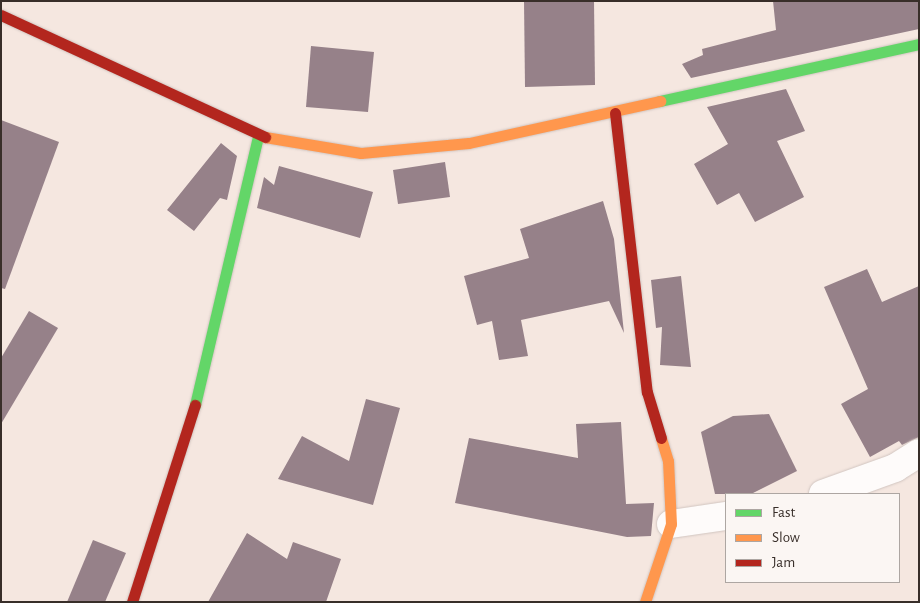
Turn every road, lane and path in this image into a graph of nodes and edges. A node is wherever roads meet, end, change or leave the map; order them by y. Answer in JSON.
{"nodes":[{"id":1,"x":1,"y":15,"type":"edge"},
{"id":2,"x":919,"y":44,"type":"edge"},
{"id":3,"x":615,"y":113,"type":"junction"},
{"id":4,"x":258,"y":136,"type":"junction"},
{"id":5,"x":919,"y":453,"type":"edge"},
{"id":6,"x":826,"y":493,"type":"edge"},
{"id":7,"x":725,"y":516,"type":"edge"},
{"id":8,"x":671,"y":524,"type":"junction"},
{"id":9,"x":132,"y":602,"type":"edge"},
{"id":10,"x":645,"y":602,"type":"edge"}],
"edges":[{"from":1,"to":4,"type":"street"},
{"from":2,"to":3,"type":"street"},
{"from":3,"to":4,"type":"street"},
{"from":3,"to":8,"type":"street"},
{"from":4,"to":9,"type":"street"},
{"from":5,"to":6,"type":"street"},
{"from":7,"to":8,"type":"street"},
{"from":8,"to":10,"type":"street"}]}
